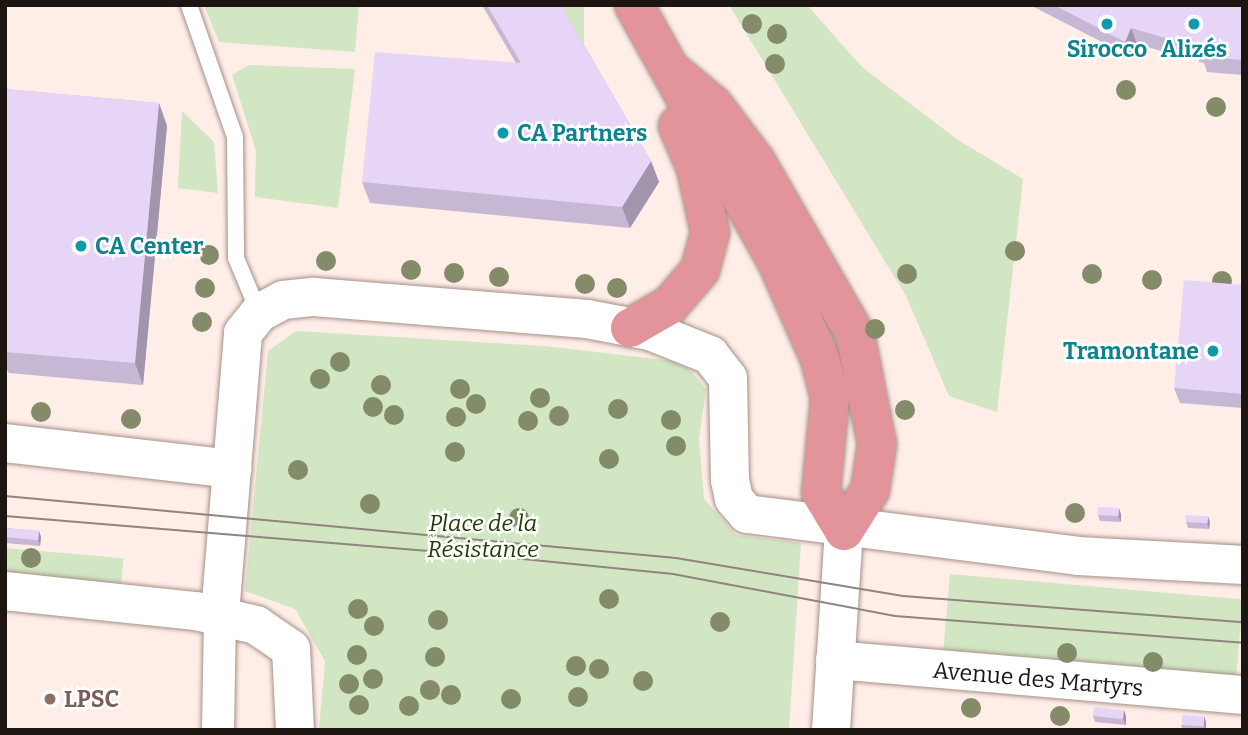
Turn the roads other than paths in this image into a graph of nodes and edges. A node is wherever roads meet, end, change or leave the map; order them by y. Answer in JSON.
{"nodes":[{"id":1,"x":189,"y":5,"type":"edge"},
{"id":2,"x":634,"y":5,"type":"edge"},
{"id":3,"x":671,"y":70,"type":"junction"},
{"id":4,"x":259,"y":313,"type":"junction"},
{"id":5,"x":630,"y":328,"type":"junction"},
{"id":6,"x":5,"y":443,"type":"edge"},
{"id":7,"x":233,"y":469,"type":"junction"},
{"id":8,"x":844,"y":531,"type":"junction"},
{"id":9,"x":1243,"y":565,"type":"edge"},
{"id":10,"x":5,"y":591,"type":"edge"},
{"id":11,"x":220,"y":614,"type":"junction"},
{"id":12,"x":835,"y":660,"type":"junction"},
{"id":13,"x":1243,"y":695,"type":"edge"},
{"id":14,"x":218,"y":730,"type":"edge"},
{"id":15,"x":295,"y":730,"type":"edge"},
{"id":16,"x":831,"y":730,"type":"edge"}],
"edges":[{"from":1,"to":4,"type":"lane"},
{"from":2,"to":3,"type":"highway"},
{"from":3,"to":5,"type":"highway"},
{"from":3,"to":8,"type":"highway"},
{"from":4,"to":5,"type":"main road"},
{"from":4,"to":7,"type":"main road"},
{"from":5,"to":8,"type":"main road"},
{"from":6,"to":7,"type":"main road"},
{"from":7,"to":11,"type":"main road"},
{"from":8,"to":9,"type":"main road"},
{"from":8,"to":12,"type":"main road"},
{"from":10,"to":11,"type":"main road"},
{"from":11,"to":14,"type":"street"},
{"from":11,"to":15,"type":"main road"},
{"from":12,"to":13,"type":"main road","name":"Avenue des Martyrs"},
{"from":12,"to":16,"type":"main road"}]}
